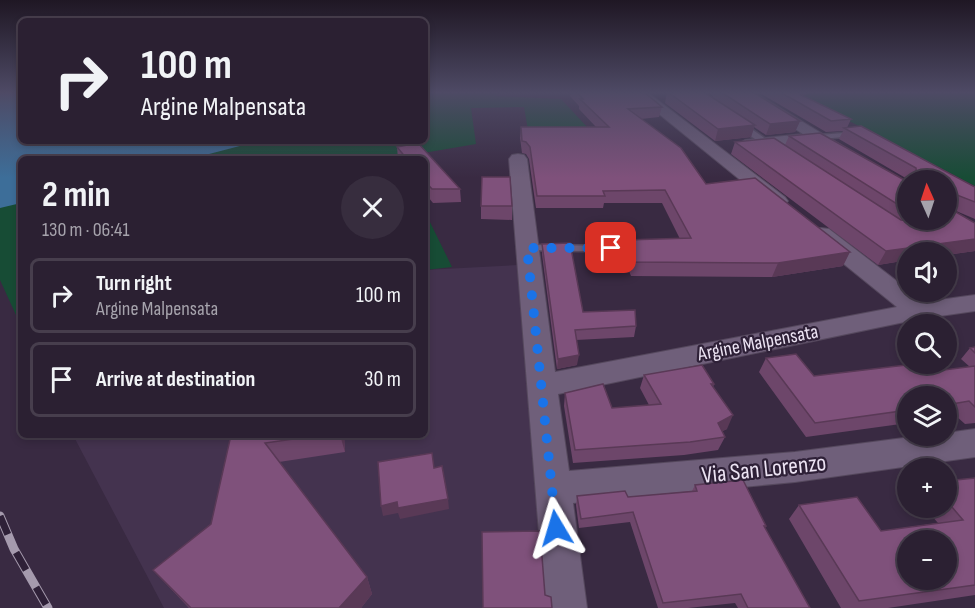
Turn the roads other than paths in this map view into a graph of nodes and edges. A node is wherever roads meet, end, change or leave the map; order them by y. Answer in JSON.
{"nodes":[{"id":1,"x":675,"y":120,"type":"edge"},
{"id":2,"x":734,"y":120,"type":"edge"},
{"id":3,"x":791,"y":120,"type":"edge"},
{"id":4,"x":843,"y":123,"type":"edge"},
{"id":5,"x":819,"y":137,"type":"junction"},
{"id":6,"x":766,"y":142,"type":"junction"},
{"id":7,"x":712,"y":148,"type":"junction"},
{"id":8,"x":785,"y":155,"type":"edge"},
{"id":9,"x":518,"y":159,"type":"dead end"},
{"id":10,"x":858,"y":160,"type":"edge"},
{"id":11,"x":527,"y":248,"type":"junction"},
{"id":12,"x":653,"y":249,"type":"edge"},
{"id":13,"x":975,"y":303,"type":"edge"},
{"id":14,"x":919,"y":311,"type":"junction"},
{"id":15,"x":541,"y":386,"type":"junction"},
{"id":16,"x":975,"y":443,"type":"edge"},
{"id":17,"x":552,"y":489,"type":"junction"},
{"id":18,"x":566,"y":608,"type":"edge"}],
"edges":[{"from":1,"to":7,"type":"street"},
{"from":2,"to":6,"type":"lane"},
{"from":3,"to":5,"type":"street"},
{"from":4,"to":5,"type":"lane"},
{"from":5,"to":6,"type":"street"},
{"from":5,"to":10,"type":"street"},
{"from":6,"to":7,"type":"street"},
{"from":6,"to":8,"type":"lane"},
{"from":7,"to":14,"type":"street"},
{"from":9,"to":11,"type":"street"},
{"from":11,"to":12,"type":"lane"},
{"from":11,"to":15,"type":"street"},
{"from":13,"to":14,"type":"street","name":"Argine Malpensata"},
{"from":14,"to":15,"type":"street","name":"Argine Malpensata"},
{"from":15,"to":17,"type":"street"},
{"from":16,"to":17,"type":"street","name":"Via San Lorenzo"},
{"from":17,"to":18,"type":"street"}]}
